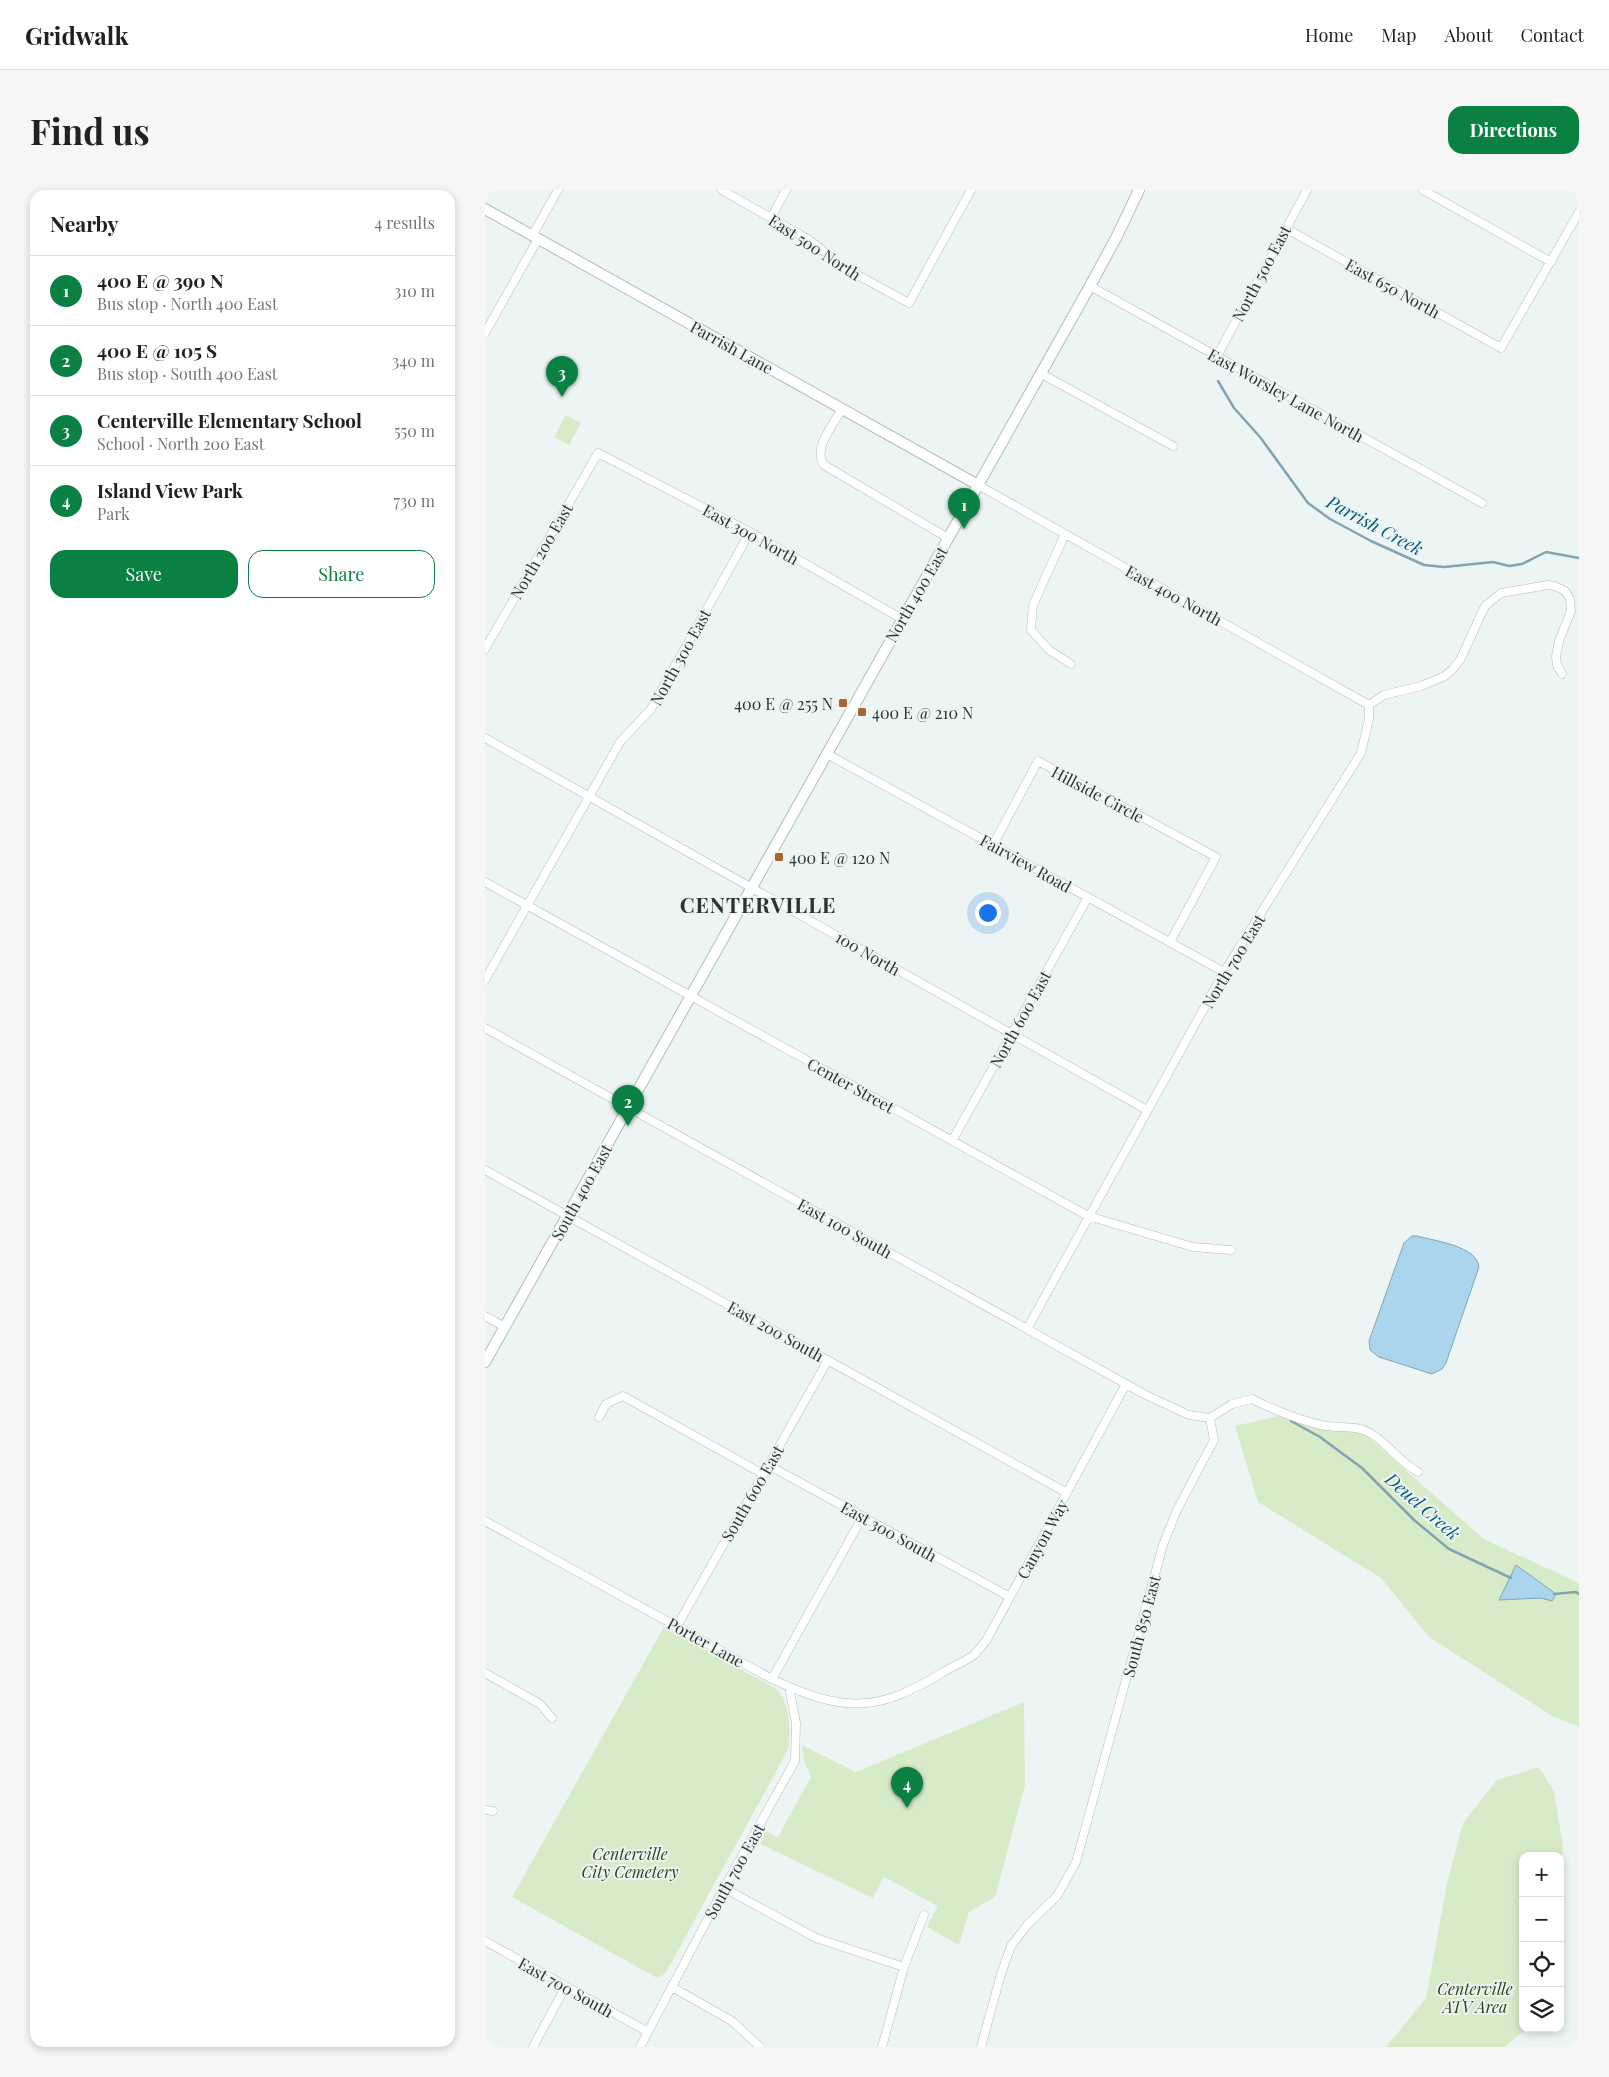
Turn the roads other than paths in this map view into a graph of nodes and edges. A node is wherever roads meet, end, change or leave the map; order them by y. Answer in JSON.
{"nodes":[{"id":1,"x":558,"y":190,"type":"edge"},
{"id":2,"x":722,"y":190,"type":"edge"},
{"id":3,"x":786,"y":190,"type":"edge"},
{"id":4,"x":971,"y":190,"type":"edge"},
{"id":5,"x":1139,"y":190,"type":"edge"},
{"id":6,"x":1307,"y":190,"type":"edge"},
{"id":7,"x":1423,"y":190,"type":"edge"},
{"id":8,"x":485,"y":209,"type":"edge"},
{"id":9,"x":1579,"y":212,"type":"edge"},
{"id":10,"x":771,"y":218,"type":"junction"},
{"id":11,"x":1285,"y":228,"type":"junction"},
{"id":12,"x":535,"y":237,"type":"junction"},
{"id":13,"x":1551,"y":262,"type":"junction"},
{"id":14,"x":1090,"y":286,"type":"junction"},
{"id":15,"x":485,"y":333,"type":"edge"},
{"id":16,"x":1217,"y":356,"type":"junction"},
{"id":17,"x":1041,"y":373,"type":"junction"},
{"id":18,"x":842,"y":409,"type":"junction"},
{"id":19,"x":1173,"y":446,"type":"dead end"},
{"id":20,"x":598,"y":453,"type":"joint"},
{"id":21,"x":978,"y":485,"type":"junction"},
{"id":22,"x":1482,"y":503,"type":"dead end"},
{"id":23,"x":749,"y":532,"type":"junction"},
{"id":24,"x":1065,"y":534,"type":"junction"},
{"id":25,"x":948,"y":538,"type":"junction"},
{"id":26,"x":902,"y":618,"type":"junction"},
{"id":27,"x":485,"y":649,"type":"edge"},
{"id":28,"x":1071,"y":664,"type":"dead end"},
{"id":29,"x":1562,"y":674,"type":"dead end"},
{"id":30,"x":1369,"y":705,"type":"junction"},
{"id":31,"x":485,"y":738,"type":"edge"},
{"id":32,"x":827,"y":754,"type":"junction"},
{"id":33,"x":589,"y":796,"type":"junction"},
{"id":34,"x":993,"y":845,"type":"junction"},
{"id":35,"x":485,"y":882,"type":"edge"},
{"id":36,"x":752,"y":887,"type":"junction"},
{"id":37,"x":1088,"y":897,"type":"junction"},
{"id":38,"x":527,"y":905,"type":"junction"},
{"id":39,"x":1170,"y":942,"type":"junction"},
{"id":40,"x":1224,"y":972,"type":"junction"},
{"id":41,"x":485,"y":980,"type":"edge"},
{"id":42,"x":690,"y":996,"type":"junction"},
{"id":43,"x":485,"y":1028,"type":"edge"},
{"id":44,"x":1012,"y":1034,"type":"junction"},
{"id":45,"x":629,"y":1108,"type":"junction"},
{"id":46,"x":1147,"y":1110,"type":"junction"},
{"id":47,"x":952,"y":1141,"type":"junction"},
{"id":48,"x":485,"y":1170,"type":"edge"},
{"id":49,"x":568,"y":1216,"type":"junction"},
{"id":50,"x":1088,"y":1216,"type":"junction"},
{"id":51,"x":1231,"y":1250,"type":"dead end"},
{"id":52,"x":485,"y":1316,"type":"edge"},
{"id":53,"x":505,"y":1327,"type":"junction"},
{"id":54,"x":1027,"y":1329,"type":"junction"},
{"id":55,"x":828,"y":1360,"type":"junction"},
{"id":56,"x":485,"y":1362,"type":"edge"},
{"id":57,"x":1126,"y":1384,"type":"junction"},
{"id":58,"x":599,"y":1417,"type":"dead end"},
{"id":59,"x":1209,"y":1418,"type":"junction"},
{"id":60,"x":769,"y":1465,"type":"junction"},
{"id":61,"x":1418,"y":1472,"type":"dead end"},
{"id":62,"x":763,"y":1474,"type":"junction"},
{"id":63,"x":1067,"y":1493,"type":"junction"},
{"id":64,"x":863,"y":1516,"type":"junction"},
{"id":65,"x":485,"y":1521,"type":"edge"},
{"id":66,"x":1010,"y":1597,"type":"junction"},
{"id":67,"x":677,"y":1626,"type":"junction"},
{"id":68,"x":485,"y":1673,"type":"edge"},
{"id":69,"x":937,"y":1676,"type":"joint"},
{"id":70,"x":772,"y":1679,"type":"junction"},
{"id":71,"x":789,"y":1687,"type":"junction"},
{"id":72,"x":551,"y":1718,"type":"dead end"},
{"id":73,"x":724,"y":1888,"type":"junction"},
{"id":74,"x":924,"y":1915,"type":"dead end"},
{"id":75,"x":485,"y":1941,"type":"edge"},
{"id":76,"x":904,"y":1967,"type":"junction"},
{"id":77,"x":566,"y":1986,"type":"junction"},
{"id":78,"x":672,"y":1987,"type":"junction"},
{"id":79,"x":648,"y":2032,"type":"junction"},
{"id":80,"x":533,"y":2047,"type":"edge"},
{"id":81,"x":640,"y":2047,"type":"edge"},
{"id":82,"x":760,"y":2047,"type":"edge"},
{"id":83,"x":882,"y":2047,"type":"edge"},
{"id":84,"x":981,"y":2047,"type":"edge"}],
"edges":[{"from":1,"to":12,"type":"street"},
{"from":2,"to":10,"type":"street","name":"East 500 North"},
{"from":3,"to":10,"type":"street"},
{"from":4,"to":10,"type":"street","name":"East 500 North"},
{"from":5,"to":14,"type":"street","name":"North 400 East"},
{"from":6,"to":11,"type":"street","name":"North 500 East"},
{"from":7,"to":13,"type":"street"},
{"from":8,"to":12,"type":"street","name":"Parrish Lane"},
{"from":9,"to":13,"type":"street"},
{"from":11,"to":13,"type":"street","name":"East 650 North"},
{"from":11,"to":16,"type":"street","name":"North 500 East"},
{"from":12,"to":15,"type":"street"},
{"from":12,"to":18,"type":"street","name":"Parrish Lane"},
{"from":14,"to":16,"type":"street","name":"East Worsley Lane North"},
{"from":14,"to":17,"type":"street","name":"North 400 East"},
{"from":16,"to":22,"type":"street","name":"East Worsley Lane North"},
{"from":17,"to":19,"type":"street"},
{"from":17,"to":21,"type":"street","name":"North 400 East"},
{"from":18,"to":21,"type":"street","name":"Parrish Lane"},
{"from":18,"to":25,"type":"street"},
{"from":20,"to":23,"type":"street","name":"East 300 North"},
{"from":20,"to":27,"type":"street","name":"North 200 East"},
{"from":21,"to":24,"type":"street","name":"East 400 North"},
{"from":21,"to":25,"type":"street","name":"North 400 East"},
{"from":23,"to":26,"type":"street","name":"East 300 North"},
{"from":23,"to":33,"type":"street","name":"North 300 East"},
{"from":24,"to":28,"type":"street"},
{"from":24,"to":30,"type":"street","name":"East 400 North"},
{"from":25,"to":26,"type":"street","name":"North 400 East"},
{"from":26,"to":32,"type":"street","name":"North 400 East"},
{"from":29,"to":30,"type":"street"},
{"from":30,"to":40,"type":"street","name":"North 700 East"},
{"from":31,"to":33,"type":"street","name":"100 North"},
{"from":32,"to":34,"type":"street","name":"Fairview Road"},
{"from":32,"to":36,"type":"street","name":"North 400 East"},
{"from":33,"to":36,"type":"street","name":"100 North"},
{"from":33,"to":38,"type":"street","name":"North 300 East"},
{"from":34,"to":37,"type":"street","name":"Fairview Road"},
{"from":34,"to":39,"type":"street","name":"Hillside Circle"},
{"from":35,"to":38,"type":"street","name":"Center Street"},
{"from":36,"to":42,"type":"street","name":"North 400 East"},
{"from":36,"to":44,"type":"street","name":"100 North"},
{"from":37,"to":39,"type":"street","name":"Fairview Road"},
{"from":37,"to":44,"type":"street","name":"North 600 East"},
{"from":38,"to":41,"type":"street","name":"North 300 East"},
{"from":38,"to":42,"type":"street","name":"Center Street"},
{"from":39,"to":40,"type":"street","name":"Fairview Road"},
{"from":40,"to":46,"type":"street","name":"North 700 East"},
{"from":42,"to":45,"type":"street","name":"South 400 East"},
{"from":42,"to":47,"type":"street","name":"Center Street"},
{"from":43,"to":45,"type":"street","name":"East 100 South"},
{"from":44,"to":46,"type":"street","name":"100 North"},
{"from":44,"to":47,"type":"street","name":"North 600 East"},
{"from":45,"to":49,"type":"street","name":"South 400 East"},
{"from":45,"to":54,"type":"street","name":"East 100 South"},
{"from":46,"to":50,"type":"street","name":"North 700 East"},
{"from":47,"to":50,"type":"street","name":"Center Street"},
{"from":48,"to":49,"type":"street","name":"East 200 South"},
{"from":49,"to":53,"type":"street","name":"South 400 East"},
{"from":49,"to":55,"type":"street","name":"East 200 South"},
{"from":50,"to":51,"type":"street","name":"Center Street"},
{"from":50,"to":54,"type":"street"},
{"from":52,"to":53,"type":"street"},
{"from":53,"to":56,"type":"street","name":"South 400 East"},
{"from":54,"to":57,"type":"street","name":"East 100 South"},
{"from":55,"to":60,"type":"street","name":"South 600 East"},
{"from":55,"to":63,"type":"street","name":"East 200 South"},
{"from":57,"to":59,"type":"street","name":"East 100 South"},
{"from":57,"to":63,"type":"street","name":"Canyon Way"},
{"from":58,"to":62,"type":"street"},
{"from":59,"to":61,"type":"street"},
{"from":59,"to":84,"type":"street","name":"South 850 East"},
{"from":60,"to":62,"type":"street","name":"South 600 East"},
{"from":60,"to":64,"type":"street","name":"East 300 South"},
{"from":62,"to":67,"type":"street","name":"South 600 East"},
{"from":63,"to":66,"type":"street","name":"Canyon Way"},
{"from":64,"to":66,"type":"street","name":"East 300 South"},
{"from":64,"to":70,"type":"street"},
{"from":65,"to":67,"type":"street","name":"Porter Lane"},
{"from":66,"to":69,"type":"street","name":"Canyon Way"},
{"from":67,"to":70,"type":"street","name":"Porter Lane"},
{"from":68,"to":72,"type":"street"},
{"from":69,"to":71,"type":"street","name":"Porter Lane"},
{"from":70,"to":71,"type":"street","name":"Porter Lane"},
{"from":71,"to":73,"type":"street","name":"South 700 East"},
{"from":73,"to":76,"type":"street"},
{"from":73,"to":78,"type":"street","name":"South 700 East"},
{"from":74,"to":76,"type":"street"},
{"from":75,"to":77,"type":"street","name":"East 700 South"},
{"from":76,"to":83,"type":"street"},
{"from":77,"to":79,"type":"street","name":"East 700 South"},
{"from":77,"to":80,"type":"street"},
{"from":78,"to":79,"type":"street","name":"South 700 East"},
{"from":78,"to":82,"type":"street"},
{"from":79,"to":81,"type":"street","name":"South 700 East"}]}
